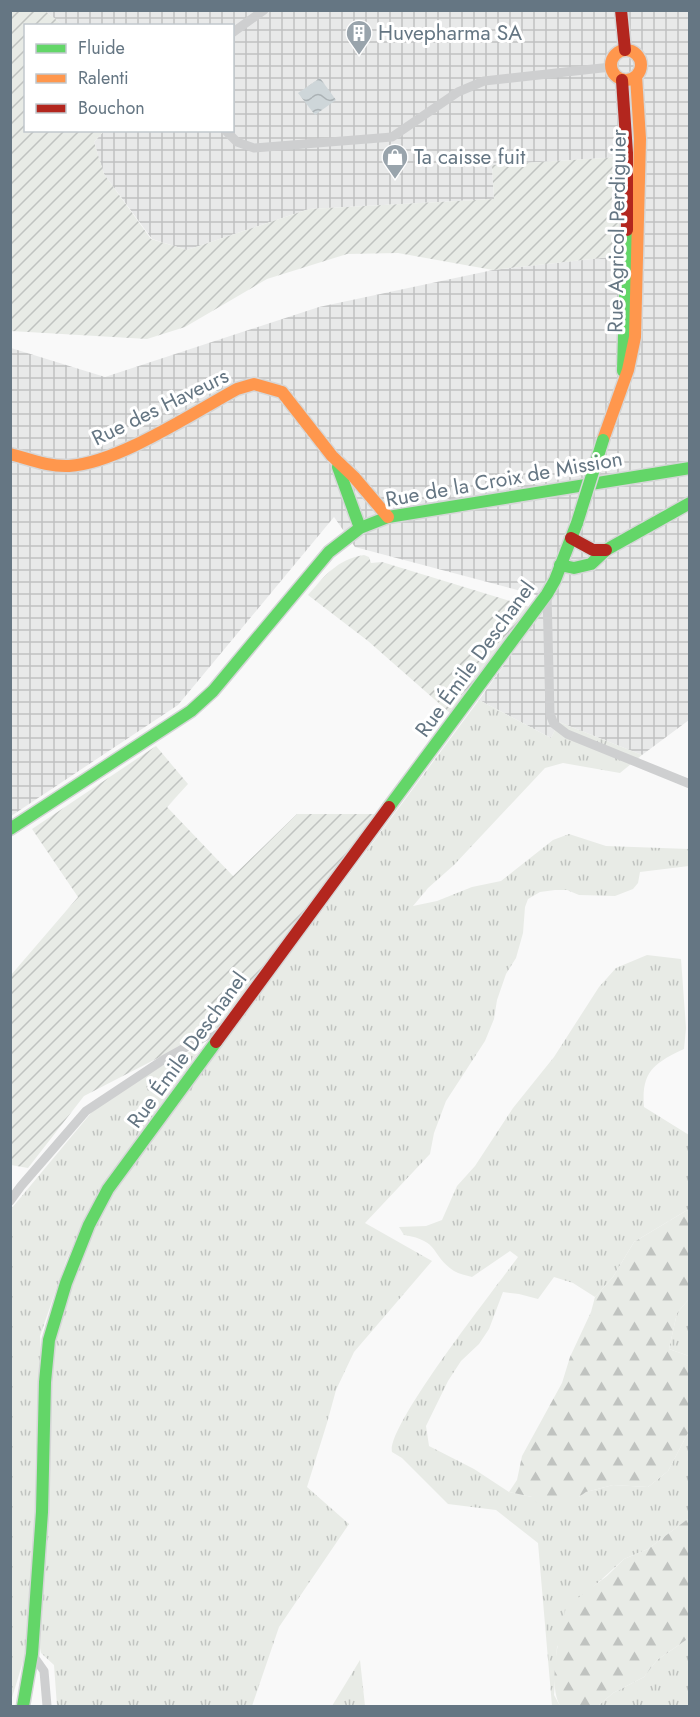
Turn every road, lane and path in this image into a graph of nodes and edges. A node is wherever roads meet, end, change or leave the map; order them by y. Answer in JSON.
{"nodes":[{"id":1,"x":264,"y":10,"type":"edge"},
{"id":2,"x":621,"y":10,"type":"edge"},
{"id":3,"x":234,"y":32,"type":"edge"},
{"id":4,"x":625,"y":50,"type":"junction"},
{"id":5,"x":611,"y":67,"type":"junction"},
{"id":6,"x":636,"y":76,"type":"junction"},
{"id":7,"x":622,"y":80,"type":"junction"},
{"id":8,"x":227,"y":132,"type":"edge"},
{"id":9,"x":623,"y":385,"type":"junction"},
{"id":10,"x":10,"y":454,"type":"edge"},
{"id":11,"x":332,"y":456,"type":"junction"},
{"id":12,"x":690,"y":468,"type":"edge"},
{"id":13,"x":690,"y":503,"type":"edge"},
{"id":14,"x":388,"y":517,"type":"junction"},
{"id":15,"x":577,"y":523,"type":"joint"},
{"id":16,"x":360,"y":528,"type":"junction"},
{"id":17,"x":571,"y":538,"type":"junction"},
{"id":18,"x":606,"y":550,"type":"junction"},
{"id":19,"x":560,"y":566,"type":"junction"},
{"id":20,"x":547,"y":594,"type":"junction"},
{"id":21,"x":690,"y":784,"type":"edge"},
{"id":22,"x":10,"y":829,"type":"edge"},
{"id":23,"x":222,"y":1035,"type":"junction"},
{"id":24,"x":10,"y":1201,"type":"edge"},
{"id":25,"x":32,"y":1654,"type":"junction"},
{"id":26,"x":29,"y":1676,"type":"junction"},
{"id":27,"x":17,"y":1707,"type":"edge"},
{"id":28,"x":23,"y":1707,"type":"edge"},
{"id":29,"x":47,"y":1707,"type":"edge"}],
"edges":[{"from":1,"to":3,"type":"street"},
{"from":2,"to":4,"type":"main road"},
{"from":4,"to":5,"type":"main road"},
{"from":4,"to":6,"type":"main road","name":"Rue Agricol Perdiguier"},
{"from":5,"to":7,"type":"main road"},
{"from":5,"to":8,"type":"street"},
{"from":6,"to":7,"type":"main road"},
{"from":6,"to":9,"type":"main road","name":"Rue Agricol Perdiguier"},
{"from":7,"to":9,"type":"main road","name":"Rue Agricol Perdiguier"},
{"from":9,"to":15,"type":"main road","name":"Rue Agricol Perdiguier","bridge":true},
{"from":10,"to":11,"type":"main road","name":"Rue des Haveurs"},
{"from":11,"to":14,"type":"main road","name":"Rue des Haveurs"},
{"from":11,"to":16,"type":"main road","name":"Rue des Haveurs"},
{"from":12,"to":14,"type":"main road","name":"Rue de la Croix de Mission"},
{"from":13,"to":18,"type":"main road"},
{"from":14,"to":16,"type":"main road","name":"Rue de la Croix de Mission"},
{"from":15,"to":17,"type":"main road","name":"Rue Émile Deschanel"},
{"from":16,"to":22,"type":"main road","name":"Rue de la Croix de Mission"},
{"from":17,"to":18,"type":"main road"},
{"from":17,"to":19,"type":"main road","name":"Rue Émile Deschanel"},
{"from":18,"to":19,"type":"main road"},
{"from":19,"to":20,"type":"main road","name":"Rue Émile Deschanel"},
{"from":20,"to":21,"type":"street"},
{"from":20,"to":23,"type":"main road","name":"Rue Émile Deschanel"},
{"from":23,"to":24,"type":"street"},
{"from":23,"to":25,"type":"main road","name":"Rue Émile Deschanel"},
{"from":25,"to":26,"type":"main road","name":"Rue Émile Deschanel"},
{"from":25,"to":29,"type":"street"},
{"from":26,"to":27,"type":"main road","name":"Rue Émile Deschanel"},
{"from":26,"to":28,"type":"main road","name":"Rue Émile Deschanel"}]}
